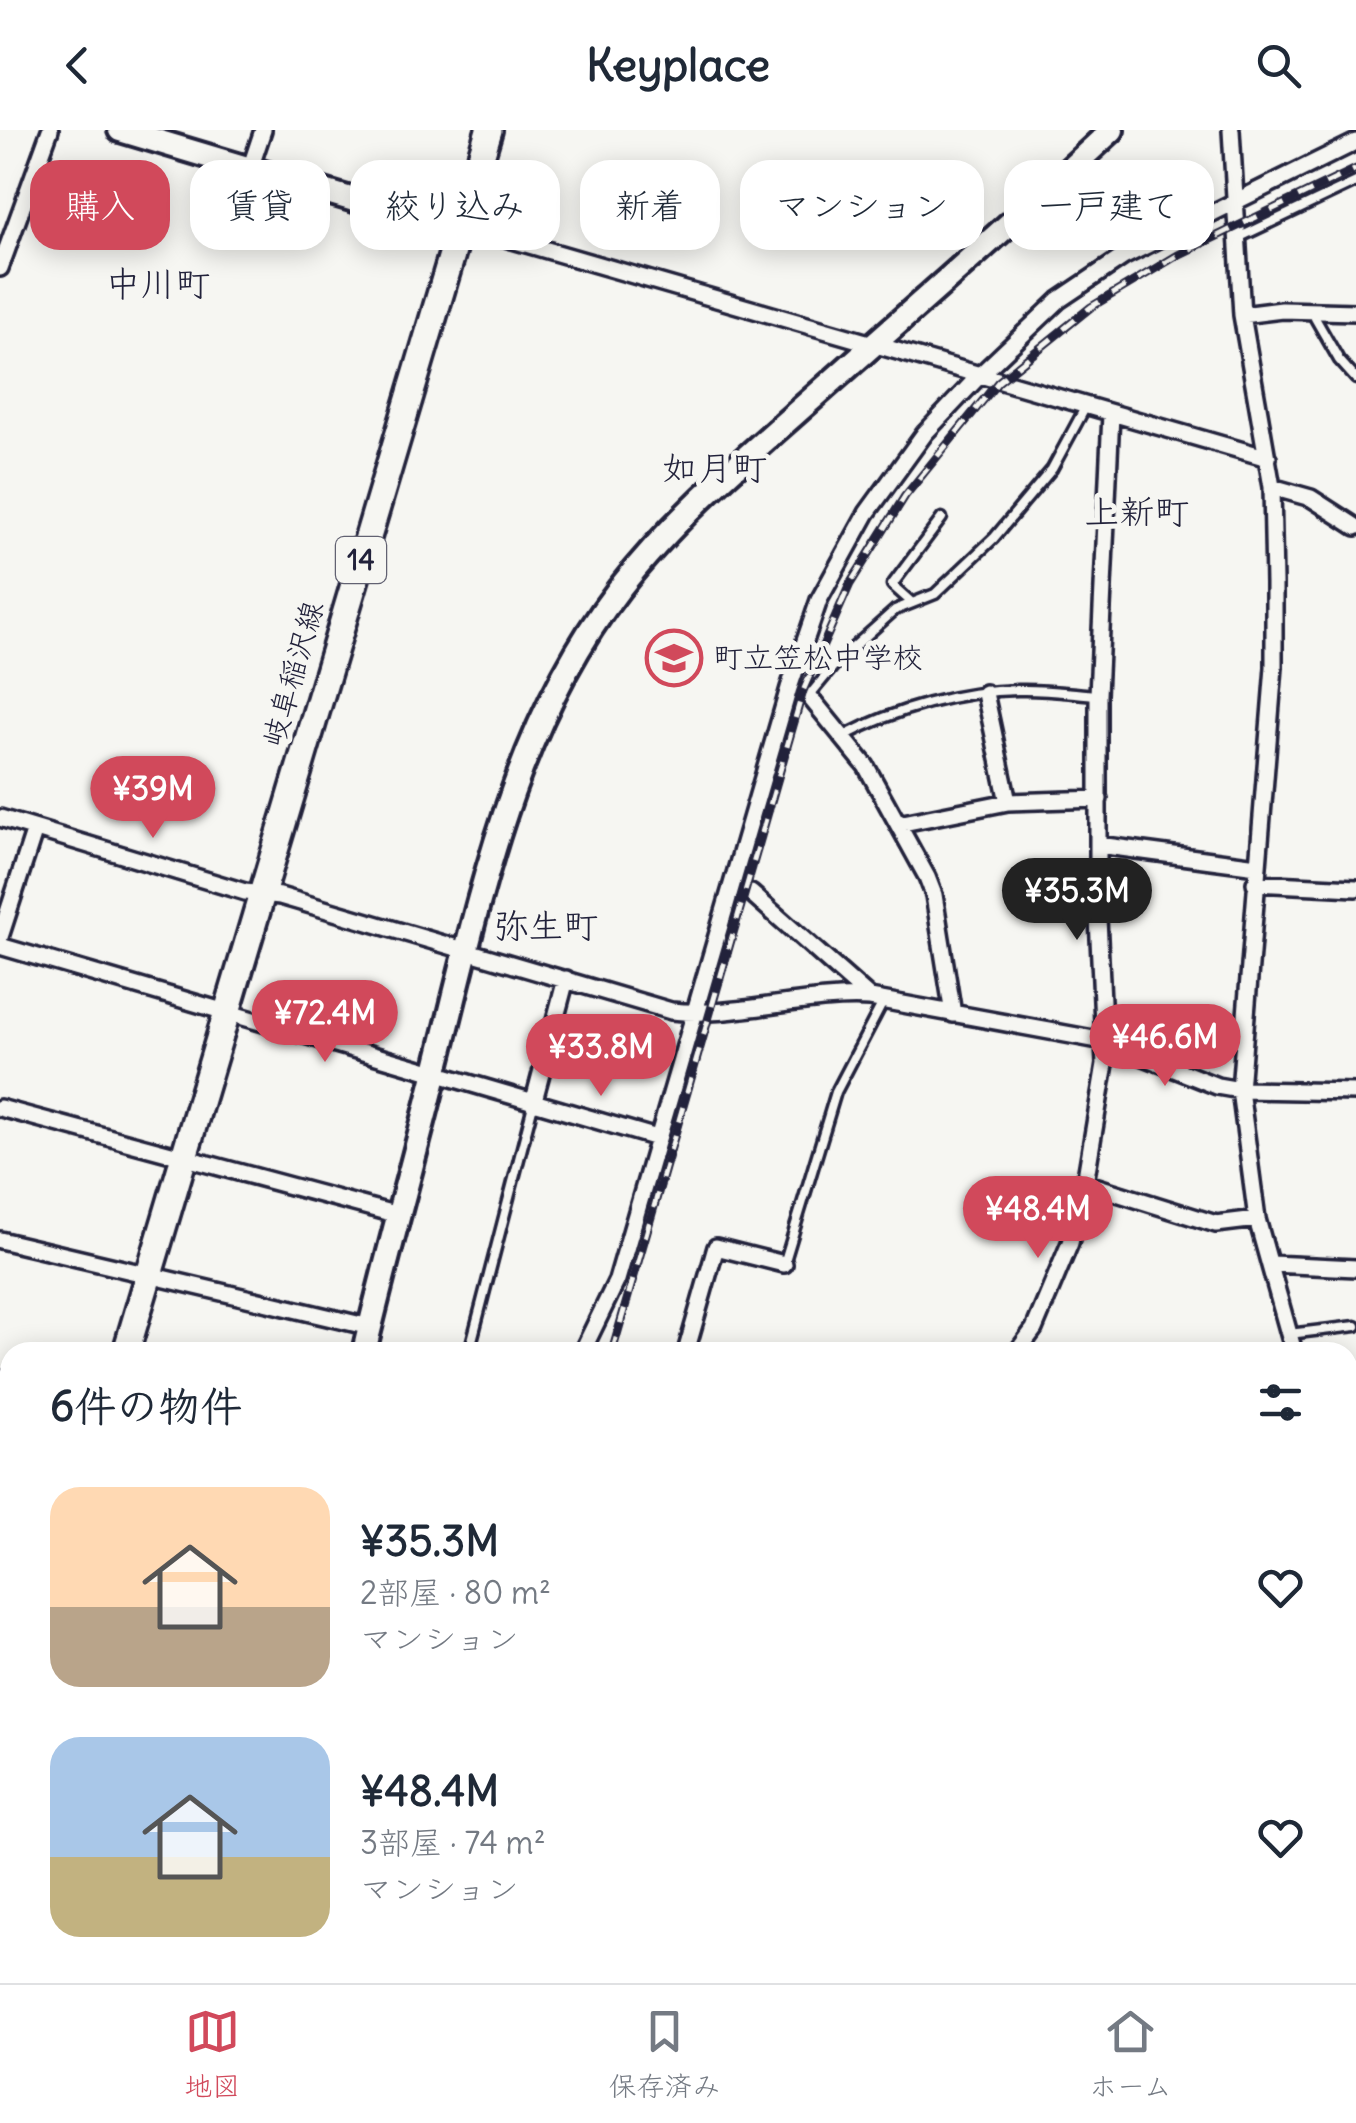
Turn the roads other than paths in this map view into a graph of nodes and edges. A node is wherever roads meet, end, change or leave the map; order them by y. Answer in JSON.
{"nodes":[{"id":1,"x":50,"y":130,"type":"edge"},
{"id":2,"x":120,"y":130,"type":"edge"},
{"id":3,"x":263,"y":130,"type":"edge"},
{"id":4,"x":488,"y":130,"type":"edge"},
{"id":5,"x":1112,"y":130,"type":"edge"},
{"id":6,"x":1231,"y":130,"type":"edge"},
{"id":7,"x":1356,"y":142,"type":"edge"},
{"id":8,"x":220,"y":160,"type":"edge"},
{"id":9,"x":253,"y":160,"type":"edge"},
{"id":10,"x":479,"y":160,"type":"edge"},
{"id":11,"x":1356,"y":182,"type":"edge"},
{"id":12,"x":1237,"y":201,"type":"junction"},
{"id":13,"x":1238,"y":238,"type":"junction"},
{"id":14,"x":453,"y":250,"type":"edge"},
{"id":15,"x":546,"y":250,"type":"edge"},
{"id":16,"x":0,"y":268,"type":"edge"},
{"id":17,"x":1316,"y":309,"type":"junction"},
{"id":18,"x":1356,"y":312,"type":"edge"},
{"id":19,"x":1242,"y":315,"type":"junction"},
{"id":20,"x":872,"y":345,"type":"junction"},
{"id":21,"x":979,"y":376,"type":"junction"},
{"id":22,"x":1356,"y":379,"type":"edge"},
{"id":23,"x":1086,"y":406,"type":"junction"},
{"id":24,"x":1111,"y":414,"type":"junction"},
{"id":25,"x":1268,"y":458,"type":"junction"},
{"id":26,"x":1272,"y":487,"type":"junction"},
{"id":27,"x":942,"y":518,"type":"dead end"},
{"id":28,"x":1356,"y":527,"type":"edge"},
{"id":29,"x":910,"y":602,"type":"junction"},
{"id":30,"x":985,"y":692,"type":"junction"},
{"id":31,"x":809,"y":696,"type":"joint"},
{"id":32,"x":1098,"y":696,"type":"junction"},
{"id":33,"x":844,"y":736,"type":"junction"},
{"id":34,"x":1099,"y":799,"type":"junction"},
{"id":35,"x":1008,"y":802,"type":"junction"},
{"id":36,"x":0,"y":818,"type":"edge"},
{"id":37,"x":898,"y":824,"type":"junction"},
{"id":38,"x":35,"y":829,"type":"junction"},
{"id":39,"x":1098,"y":844,"type":"junction"},
{"id":40,"x":1256,"y":874,"type":"junction"},
{"id":41,"x":1356,"y":888,"type":"edge"},
{"id":42,"x":751,"y":893,"type":"dead end"},
{"id":43,"x":262,"y":894,"type":"junction"},
{"id":44,"x":0,"y":936,"type":"edge"},
{"id":45,"x":0,"y":946,"type":"edge"},
{"id":46,"x":466,"y":951,"type":"junction"},
{"id":47,"x":566,"y":979,"type":"junction"},
{"id":48,"x":877,"y":999,"type":"junction"},
{"id":49,"x":227,"y":1012,"type":"junction"},
{"id":50,"x":692,"y":1013,"type":"junction"},
{"id":51,"x":954,"y":1014,"type":"junction"},
{"id":52,"x":1104,"y":1041,"type":"junction"},
{"id":53,"x":435,"y":1074,"type":"junction"},
{"id":54,"x":1240,"y":1090,"type":"junction"},
{"id":55,"x":1356,"y":1092,"type":"edge"},
{"id":56,"x":533,"y":1104,"type":"junction"},
{"id":57,"x":0,"y":1108,"type":"edge"},
{"id":58,"x":657,"y":1138,"type":"junction"},
{"id":59,"x":184,"y":1156,"type":"junction"},
{"id":60,"x":1086,"y":1183,"type":"junction"},
{"id":61,"x":398,"y":1215,"type":"junction"},
{"id":62,"x":1257,"y":1220,"type":"junction"},
{"id":63,"x":0,"y":1240,"type":"edge"},
{"id":64,"x":784,"y":1264,"type":"joint"},
{"id":65,"x":1271,"y":1264,"type":"junction"},
{"id":66,"x":1356,"y":1268,"type":"edge"},
{"id":67,"x":149,"y":1275,"type":"junction"},
{"id":68,"x":1356,"y":1326,"type":"edge"},
{"id":69,"x":370,"y":1328,"type":"junction"},
{"id":70,"x":1289,"y":1334,"type":"junction"},
{"id":71,"x":129,"y":1342,"type":"edge"},
{"id":72,"x":366,"y":1342,"type":"edge"},
{"id":73,"x":472,"y":1342,"type":"edge"},
{"id":74,"x":587,"y":1342,"type":"edge"},
{"id":75,"x":689,"y":1342,"type":"edge"},
{"id":76,"x":1024,"y":1342,"type":"edge"},
{"id":77,"x":1291,"y":1342,"type":"edge"}],
"edges":[{"from":1,"to":16,"type":"street"},
{"from":2,"to":8,"type":"street"},
{"from":3,"to":9,"type":"street"},
{"from":4,"to":10,"type":"main road","name":"岐阜稲沢線","number":"14"},
{"from":5,"to":20,"type":"street"},
{"from":6,"to":12,"type":"street"},
{"from":7,"to":12,"type":"street"},
{"from":11,"to":13,"type":"lane"},
{"from":12,"to":13,"type":"street"},
{"from":12,"to":21,"type":"street"},
{"from":13,"to":19,"type":"street"},
{"from":14,"to":43,"type":"main road","name":"岐阜稲沢線","number":"14"},
{"from":15,"to":20,"type":"street"},
{"from":17,"to":18,"type":"street"},
{"from":17,"to":19,"type":"street"},
{"from":17,"to":22,"type":"lane"},
{"from":19,"to":25,"type":"street"},
{"from":20,"to":21,"type":"street"},
{"from":20,"to":46,"type":"street"},
{"from":21,"to":23,"type":"street"},
{"from":21,"to":50,"type":"street"},
{"from":23,"to":24,"type":"street"},
{"from":23,"to":29,"type":"lane"},
{"from":24,"to":25,"type":"street"},
{"from":24,"to":32,"type":"street"},
{"from":25,"to":26,"type":"street"},
{"from":26,"to":28,"type":"street"},
{"from":26,"to":40,"type":"street"},
{"from":27,"to":29,"type":"lane"},
{"from":29,"to":31,"type":"lane"},
{"from":30,"to":32,"type":"lane"},
{"from":30,"to":33,"type":"lane"},
{"from":30,"to":35,"type":"street"},
{"from":31,"to":33,"type":"street"},
{"from":32,"to":34,"type":"street"},
{"from":33,"to":37,"type":"street"},
{"from":34,"to":35,"type":"street"},
{"from":34,"to":39,"type":"street"},
{"from":35,"to":37,"type":"street"},
{"from":36,"to":38,"type":"street"},
{"from":37,"to":51,"type":"street"},
{"from":38,"to":43,"type":"street"},
{"from":38,"to":44,"type":"street"},
{"from":39,"to":40,"type":"street"},
{"from":39,"to":52,"type":"street"},
{"from":40,"to":41,"type":"street"},
{"from":40,"to":54,"type":"street"},
{"from":42,"to":48,"type":"street"},
{"from":43,"to":46,"type":"street"},
{"from":43,"to":49,"type":"main road","name":"岐阜稲沢線","number":"14"},
{"from":45,"to":49,"type":"street"},
{"from":46,"to":47,"type":"street"},
{"from":46,"to":53,"type":"street"},
{"from":47,"to":50,"type":"street"},
{"from":47,"to":56,"type":"street"},
{"from":48,"to":50,"type":"street"},
{"from":48,"to":51,"type":"street"},
{"from":48,"to":64,"type":"lane"},
{"from":49,"to":53,"type":"street"},
{"from":49,"to":59,"type":"main road","name":"岐阜稲沢線","number":"14"},
{"from":50,"to":58,"type":"street"},
{"from":51,"to":52,"type":"street"},
{"from":52,"to":54,"type":"street"},
{"from":52,"to":60,"type":"street"},
{"from":53,"to":56,"type":"street"},
{"from":53,"to":61,"type":"street"},
{"from":54,"to":55,"type":"street"},
{"from":54,"to":62,"type":"street"},
{"from":56,"to":58,"type":"street"},
{"from":56,"to":73,"type":"lane"},
{"from":57,"to":59,"type":"street"},
{"from":58,"to":74,"type":"street"},
{"from":59,"to":61,"type":"street"},
{"from":59,"to":67,"type":"main road","name":"岐阜稲沢線","number":"14"},
{"from":60,"to":62,"type":"street"},
{"from":60,"to":76,"type":"street"},
{"from":61,"to":69,"type":"street"},
{"from":62,"to":65,"type":"street"},
{"from":63,"to":67,"type":"street"},
{"from":64,"to":75,"type":"street"},
{"from":65,"to":66,"type":"street"},
{"from":65,"to":70,"type":"street"},
{"from":67,"to":69,"type":"street"},
{"from":67,"to":71,"type":"main road","name":"岐阜稲沢線","number":"14"},
{"from":68,"to":70,"type":"lane"},
{"from":69,"to":72,"type":"street"},
{"from":70,"to":77,"type":"street"}]}
